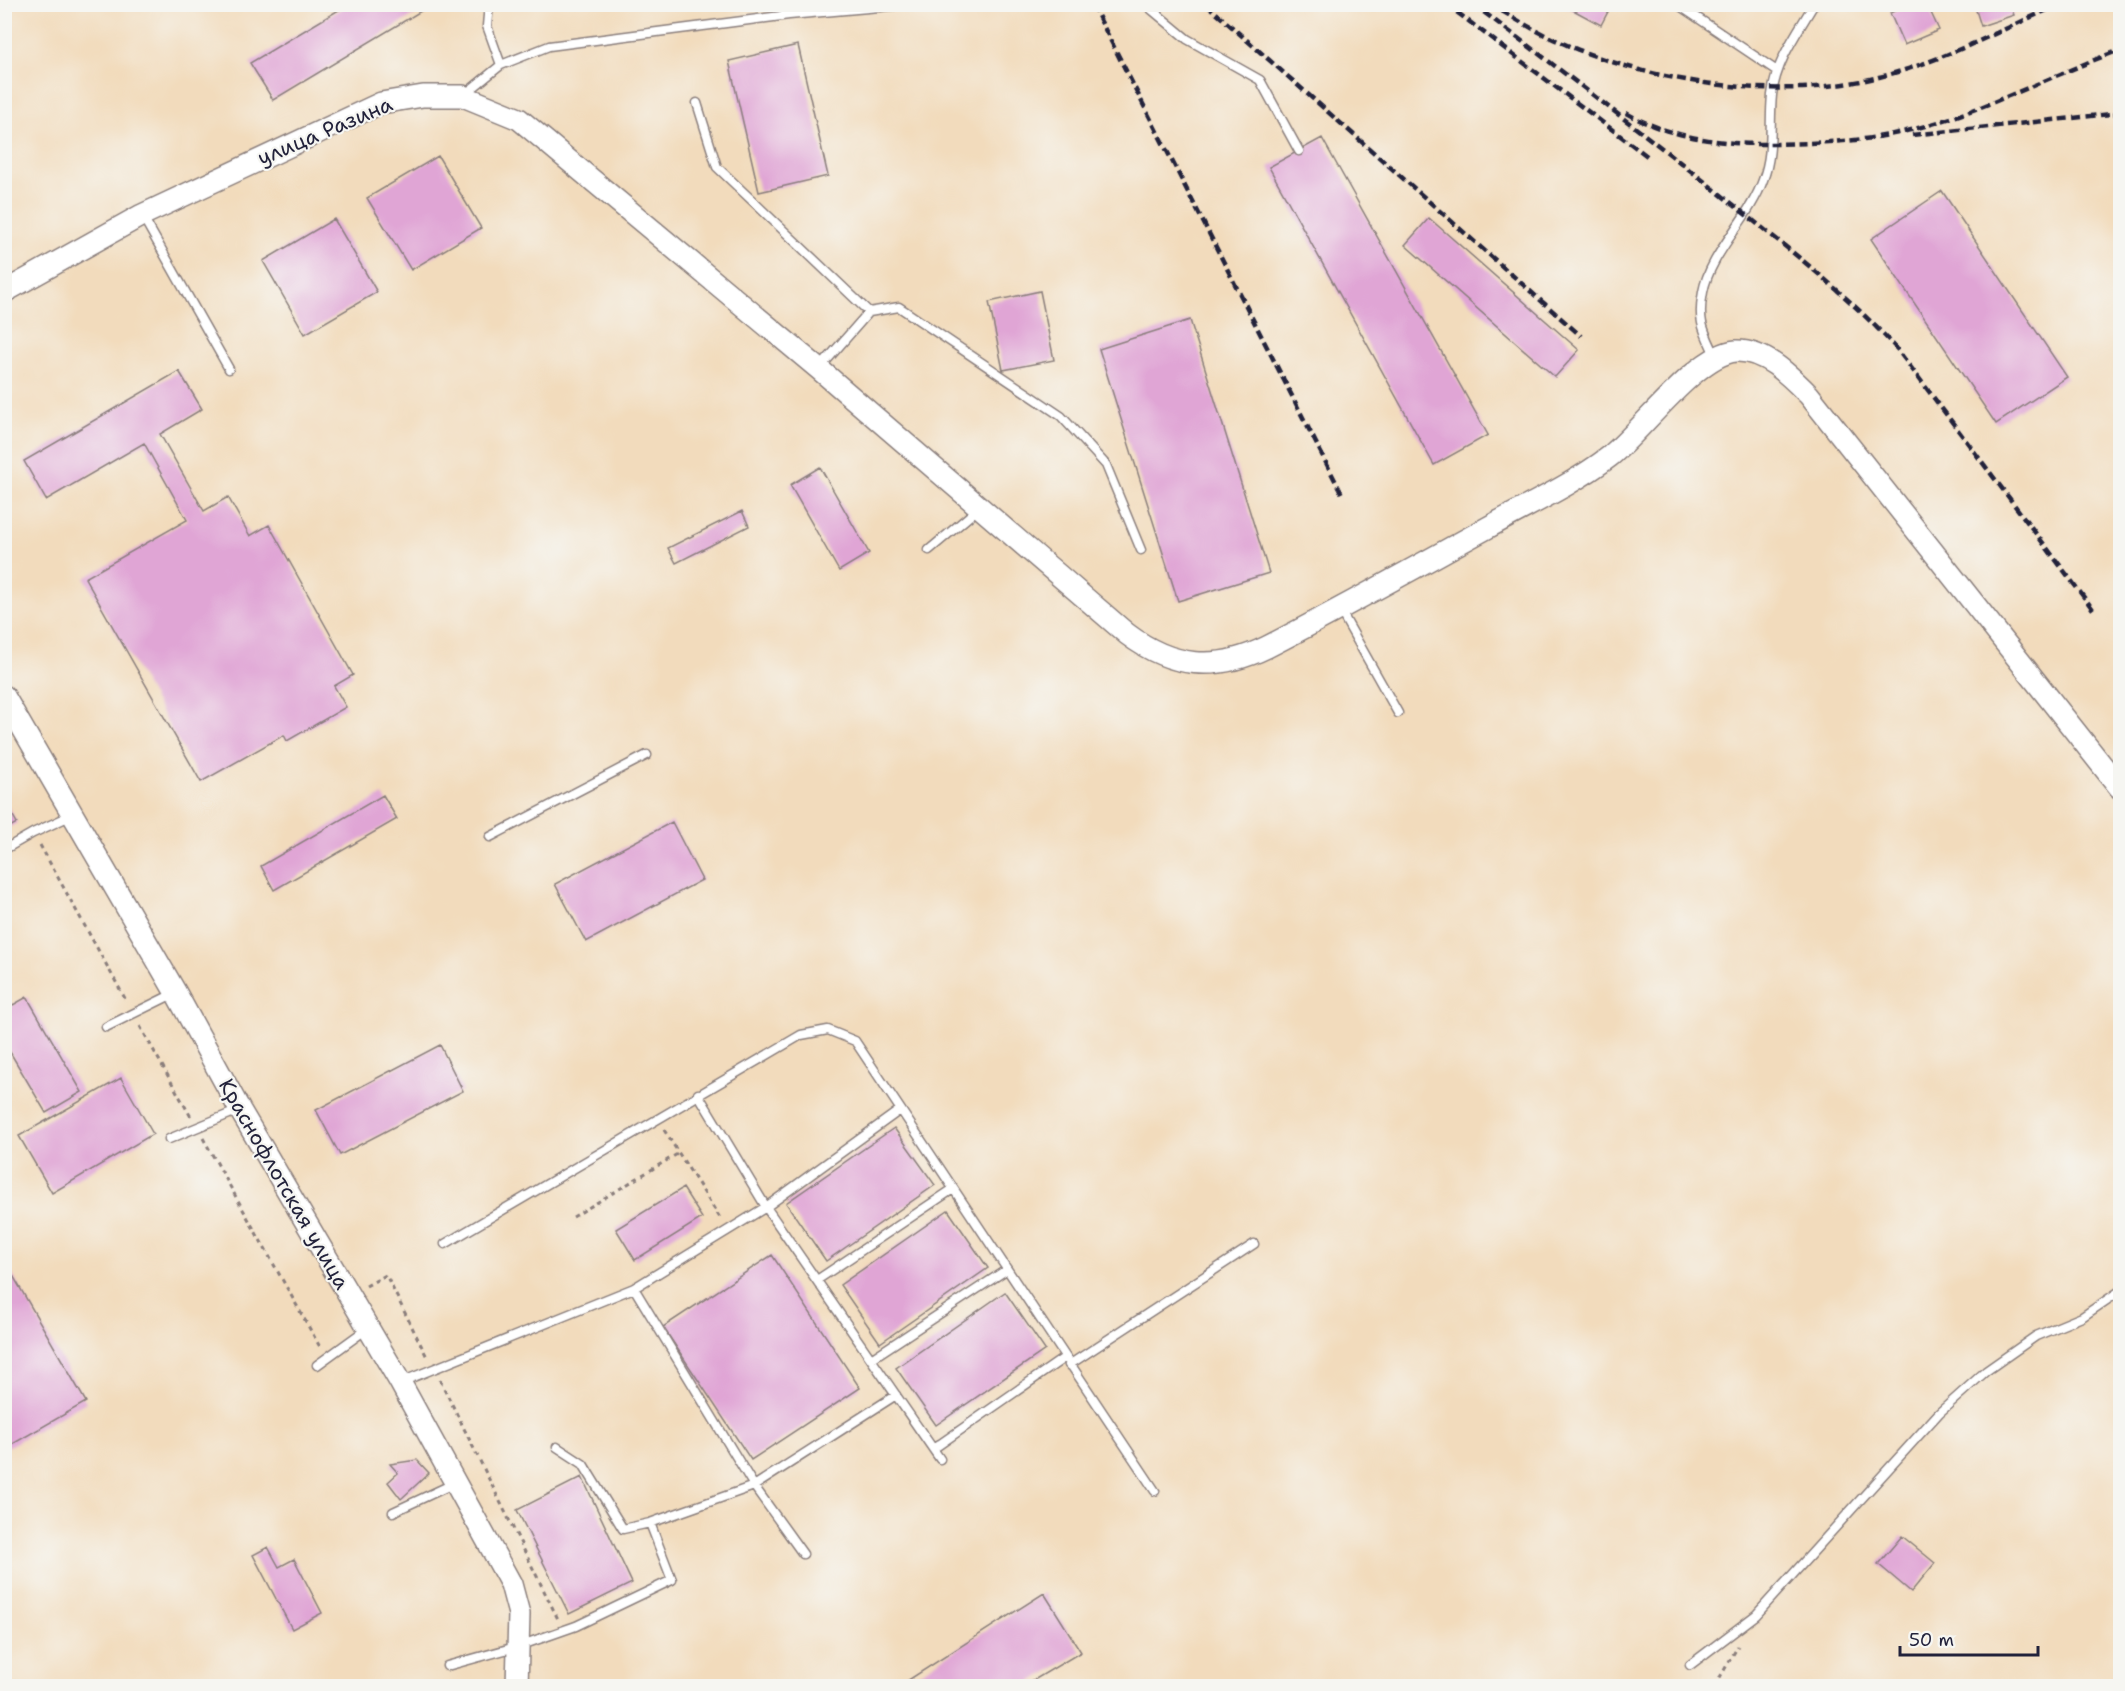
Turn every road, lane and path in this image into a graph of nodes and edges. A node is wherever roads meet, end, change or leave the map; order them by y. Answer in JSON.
{"nodes":[{"id":1,"x":489,"y":4,"type":"edge"},
{"id":2,"x":788,"y":4,"type":"edge"},
{"id":3,"x":913,"y":4,"type":"edge"},
{"id":4,"x":1144,"y":4,"type":"edge"},
{"id":5,"x":1677,"y":4,"type":"edge"},
{"id":6,"x":1814,"y":4,"type":"edge"},
{"id":7,"x":789,"y":15,"type":"junction"},
{"id":8,"x":501,"y":65,"type":"junction"},
{"id":9,"x":1777,"y":71,"type":"junction"},
{"id":10,"x":464,"y":96,"type":"junction"},
{"id":11,"x":697,"y":103,"type":"dead end"},
{"id":12,"x":1299,"y":151,"type":"dead end"},
{"id":13,"x":142,"y":215,"type":"junction"},
{"id":14,"x":4,"y":292,"type":"edge"},
{"id":15,"x":869,"y":312,"type":"junction"},
{"id":16,"x":1716,"y":357,"type":"junction"},
{"id":17,"x":229,"y":369,"type":"dead end"},
{"id":18,"x":819,"y":369,"type":"junction"},
{"id":19,"x":980,"y":507,"type":"junction"},
{"id":20,"x":928,"y":550,"type":"dead end"},
{"id":21,"x":1141,"y":550,"type":"dead end"},
{"id":22,"x":1340,"y":610,"type":"junction"},
{"id":23,"x":4,"y":696,"type":"edge"},
{"id":24,"x":1398,"y":713,"type":"dead end"},
{"id":25,"x":647,"y":755,"type":"dead end"},
{"id":26,"x":2121,"y":788,"type":"edge"},
{"id":27,"x":72,"y":815,"type":"junction"},
{"id":28,"x":33,"y":833,"type":"junction"},
{"id":29,"x":490,"y":837,"type":"dead end"},
{"id":30,"x":5,"y":849,"type":"edge"},
{"id":31,"x":176,"y":993,"type":"junction"},
{"id":32,"x":134,"y":1014,"type":"junction"},
{"id":33,"x":106,"y":1028,"type":"dead end"},
{"id":34,"x":698,"y":1094,"type":"junction"},
{"id":35,"x":240,"y":1110,"type":"junction"},
{"id":36,"x":900,"y":1110,"type":"junction"},
{"id":37,"x":657,"y":1118,"type":"junction"},
{"id":38,"x":196,"y":1126,"type":"junction"},
{"id":39,"x":169,"y":1139,"type":"dead end"},
{"id":40,"x":679,"y":1153,"type":"junction"},
{"id":41,"x":952,"y":1189,"type":"junction"},
{"id":42,"x":766,"y":1207,"type":"junction"},
{"id":43,"x":573,"y":1216,"type":"dead end"},
{"id":44,"x":728,"y":1230,"type":"junction"},
{"id":45,"x":445,"y":1244,"type":"dead end"},
{"id":46,"x":1254,"y":1244,"type":"dead end"},
{"id":47,"x":1006,"y":1270,"type":"junction"},
{"id":48,"x":817,"y":1280,"type":"junction"},
{"id":49,"x":634,"y":1288,"type":"junction"},
{"id":50,"x":2121,"y":1290,"type":"edge"},
{"id":51,"x":349,"y":1295,"type":"junction"},
{"id":52,"x":368,"y":1328,"type":"junction"},
{"id":53,"x":322,"y":1352,"type":"dead end"},
{"id":54,"x":871,"y":1359,"type":"junction"},
{"id":55,"x":1066,"y":1362,"type":"junction"},
{"id":56,"x":316,"y":1365,"type":"dead end"},
{"id":57,"x":434,"y":1370,"type":"junction"},
{"id":58,"x":400,"y":1383,"type":"junction"},
{"id":59,"x":896,"y":1395,"type":"junction"},
{"id":60,"x":557,"y":1447,"type":"dead end"},
{"id":61,"x":933,"y":1449,"type":"junction"},
{"id":62,"x":940,"y":1459,"type":"dead end"},
{"id":63,"x":455,"y":1483,"type":"junction"},
{"id":64,"x":754,"y":1486,"type":"junction"},
{"id":65,"x":1155,"y":1491,"type":"dead end"},
{"id":66,"x":393,"y":1512,"type":"dead end"},
{"id":67,"x":650,"y":1523,"type":"junction"},
{"id":68,"x":803,"y":1554,"type":"dead end"},
{"id":69,"x":564,"y":1630,"type":"junction"},
{"id":70,"x":519,"y":1646,"type":"junction"},
{"id":71,"x":1738,"y":1646,"type":"dead end"},
{"id":72,"x":1690,"y":1665,"type":"dead end"},
{"id":73,"x":447,"y":1666,"type":"dead end"},
{"id":74,"x":517,"y":1686,"type":"edge"},
{"id":75,"x":1715,"y":1686,"type":"edge"}],
"edges":[{"from":1,"to":8,"type":"lane"},
{"from":2,"to":7,"type":"lane"},
{"from":3,"to":7,"type":"lane"},
{"from":4,"to":12,"type":"lane"},
{"from":5,"to":9,"type":"lane"},
{"from":6,"to":9,"type":"lane"},
{"from":7,"to":8,"type":"lane"},
{"from":8,"to":10,"type":"lane"},
{"from":9,"to":16,"type":"lane"},
{"from":10,"to":13,"type":"street","name":"улица Разина"},
{"from":10,"to":18,"type":"street"},
{"from":11,"to":15,"type":"lane"},
{"from":13,"to":14,"type":"street","name":"улица Разина"},
{"from":13,"to":17,"type":"lane"},
{"from":15,"to":18,"type":"lane"},
{"from":15,"to":21,"type":"lane"},
{"from":16,"to":22,"type":"street"},
{"from":16,"to":26,"type":"street"},
{"from":18,"to":19,"type":"street"},
{"from":19,"to":20,"type":"lane"},
{"from":19,"to":22,"type":"street"},
{"from":22,"to":24,"type":"lane"},
{"from":23,"to":27,"type":"street","name":"Краснофлотская улица"},
{"from":25,"to":29,"type":"lane"},
{"from":27,"to":28,"type":"lane"},
{"from":27,"to":31,"type":"street","name":"Краснофлотская улица"},
{"from":28,"to":30,"type":"lane"},
{"from":28,"to":32,"type":"path"},
{"from":31,"to":32,"type":"lane"},
{"from":31,"to":35,"type":"street","name":"Краснофлотская улица"},
{"from":32,"to":33,"type":"lane"},
{"from":32,"to":38,"type":"path"},
{"from":34,"to":36,"type":"lane"},
{"from":34,"to":37,"type":"lane"},
{"from":34,"to":42,"type":"lane"},
{"from":35,"to":38,"type":"lane"},
{"from":35,"to":51,"type":"street","name":"Краснофлотская улица"},
{"from":36,"to":41,"type":"lane"},
{"from":36,"to":42,"type":"lane"},
{"from":37,"to":40,"type":"path"},
{"from":37,"to":45,"type":"lane"},
{"from":38,"to":39,"type":"lane"},
{"from":38,"to":53,"type":"path"},
{"from":40,"to":43,"type":"path"},
{"from":40,"to":44,"type":"path"},
{"from":41,"to":47,"type":"lane"},
{"from":41,"to":48,"type":"lane"},
{"from":42,"to":44,"type":"lane"},
{"from":42,"to":48,"type":"lane"},
{"from":44,"to":49,"type":"lane"},
{"from":46,"to":55,"type":"lane"},
{"from":47,"to":54,"type":"lane"},
{"from":47,"to":55,"type":"lane"},
{"from":48,"to":54,"type":"lane"},
{"from":49,"to":57,"type":"lane"},
{"from":49,"to":64,"type":"lane"},
{"from":50,"to":72,"type":"lane"},
{"from":51,"to":52,"type":"street","name":"Краснофлотская улица"},
{"from":51,"to":57,"type":"path"},
{"from":52,"to":56,"type":"lane"},
{"from":52,"to":58,"type":"street","name":"Краснофлотская улица"},
{"from":54,"to":59,"type":"lane"},
{"from":55,"to":61,"type":"lane"},
{"from":55,"to":65,"type":"lane"},
{"from":57,"to":58,"type":"lane"},
{"from":57,"to":69,"type":"path"},
{"from":58,"to":63,"type":"street","name":"Краснофлотская улица"},
{"from":59,"to":61,"type":"lane"},
{"from":59,"to":64,"type":"lane"},
{"from":60,"to":67,"type":"lane"},
{"from":61,"to":62,"type":"lane"},
{"from":63,"to":66,"type":"lane"},
{"from":63,"to":70,"type":"street","name":"Краснофлотская улица"},
{"from":64,"to":67,"type":"lane"},
{"from":64,"to":68,"type":"lane"},
{"from":67,"to":69,"type":"lane"},
{"from":69,"to":70,"type":"lane"},
{"from":70,"to":73,"type":"lane"},
{"from":70,"to":74,"type":"street","name":"Краснофлотская улица"},
{"from":71,"to":75,"type":"path"}]}
